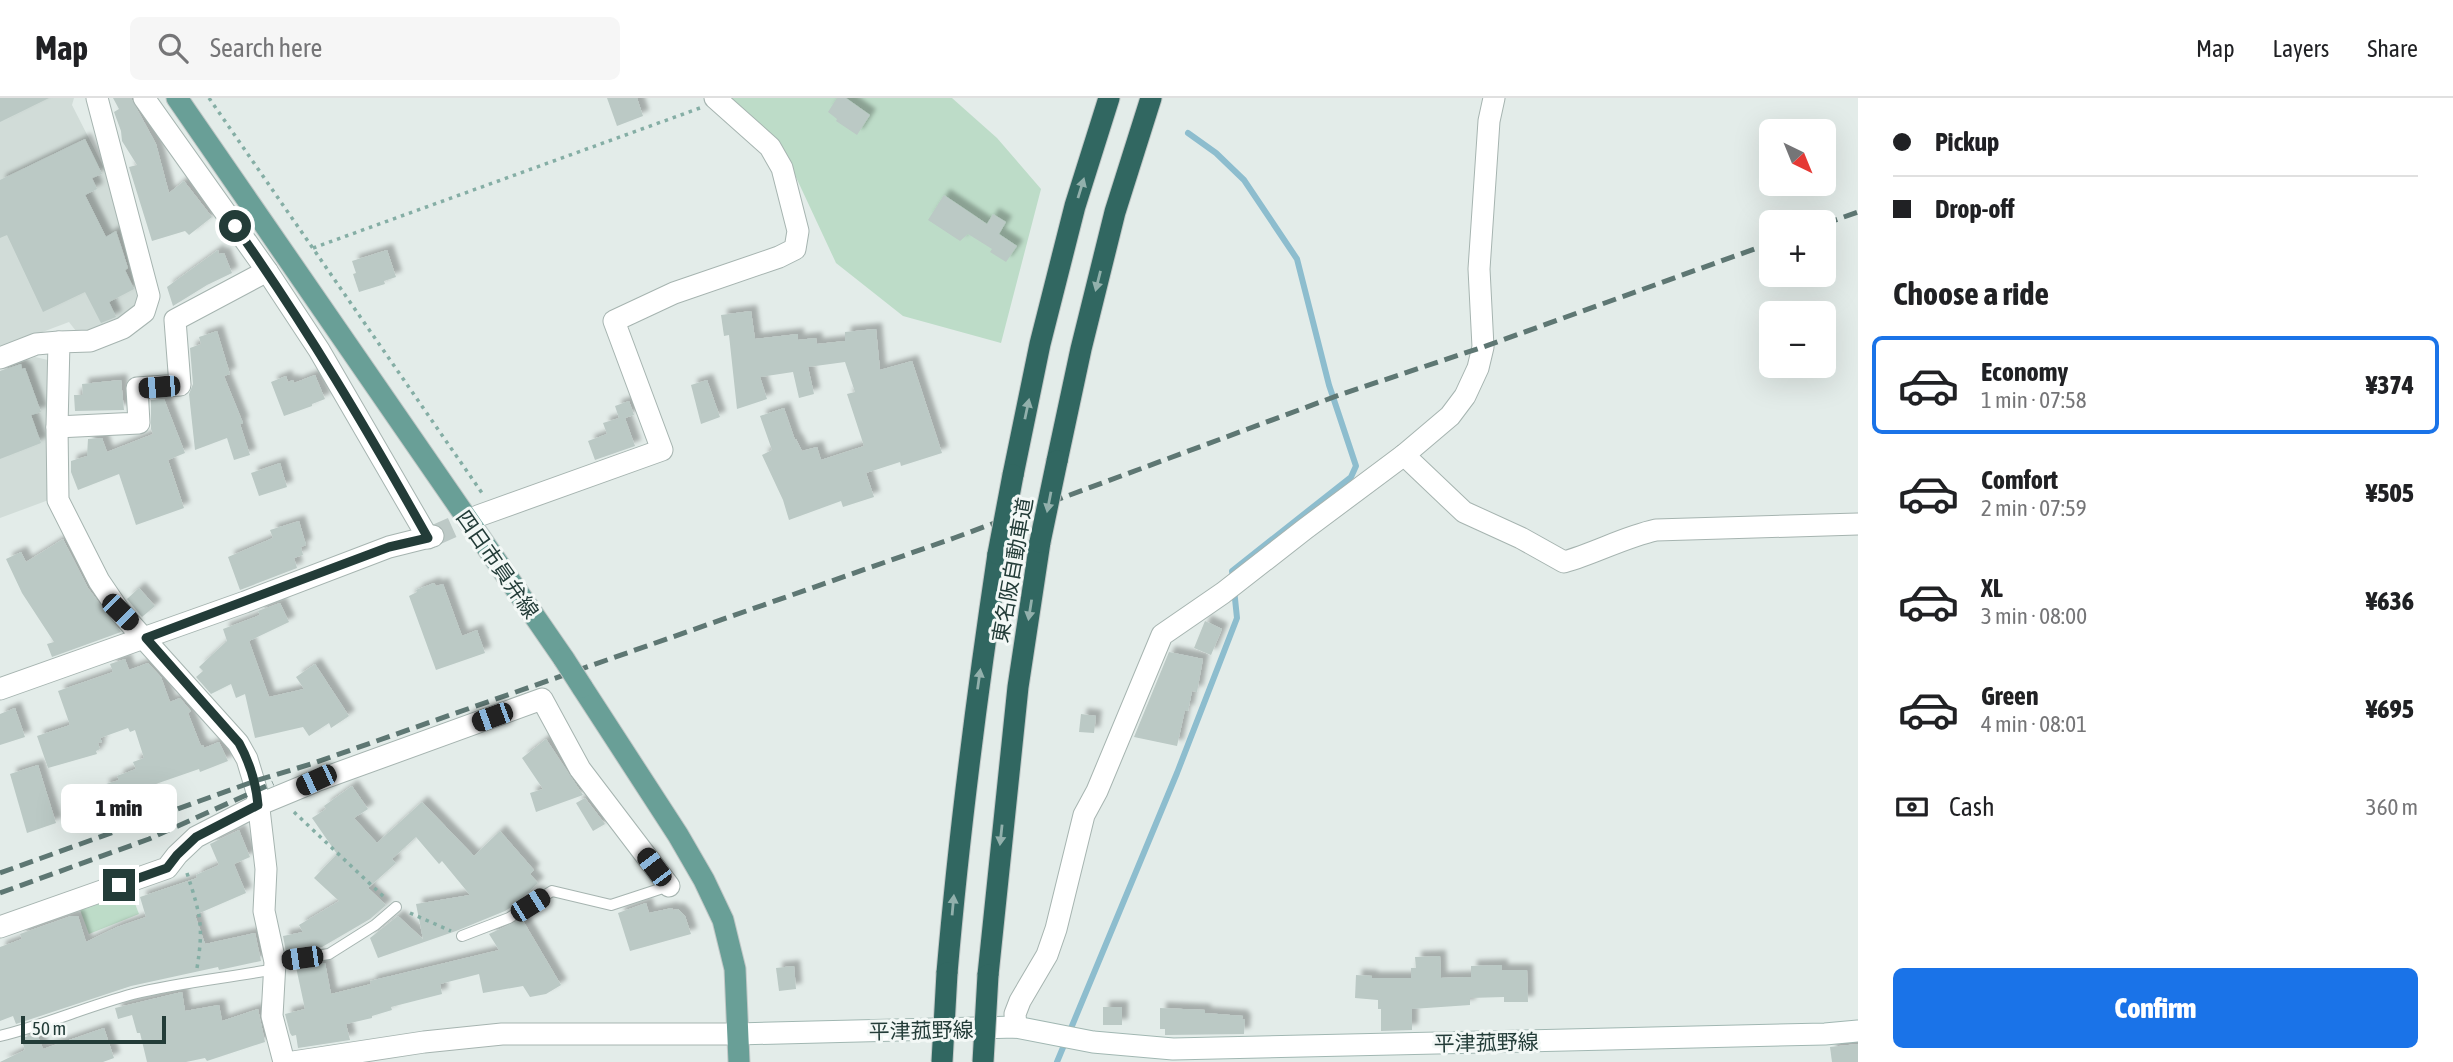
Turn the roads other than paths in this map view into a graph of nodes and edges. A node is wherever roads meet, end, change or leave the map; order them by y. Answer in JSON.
{"nodes":[{"id":1,"x":97,"y":98,"type":"edge"},
{"id":2,"x":144,"y":98,"type":"edge"},
{"id":3,"x":177,"y":98,"type":"edge"},
{"id":4,"x":1108,"y":98,"type":"edge"},
{"id":5,"x":1151,"y":98,"type":"edge"},
{"id":6,"x":1494,"y":98,"type":"edge"},
{"id":7,"x":717,"y":100,"type":"edge"},
{"id":8,"x":267,"y":271,"type":"junction"},
{"id":9,"x":58,"y":342,"type":"junction"},
{"id":10,"x":0,"y":358,"type":"edge"},
{"id":11,"x":57,"y":428,"type":"junction"},
{"id":12,"x":1404,"y":456,"type":"junction"},
{"id":13,"x":485,"y":512,"type":"tunnel mouth"},
{"id":14,"x":1858,"y":524,"type":"edge"},
{"id":15,"x":146,"y":638,"type":"junction"},
{"id":16,"x":0,"y":689,"type":"edge"},
{"id":17,"x":258,"y":805,"type":"junction"},
{"id":18,"x":669,"y":887,"type":"joint"},
{"id":19,"x":396,"y":907,"type":"road end"},
{"id":20,"x":0,"y":927,"type":"edge"},
{"id":21,"x":463,"y":936,"type":"road end"},
{"id":22,"x":275,"y":965,"type":"junction"},
{"id":23,"x":1016,"y":1027,"type":"junction"},
{"id":24,"x":1858,"y":1031,"type":"edge"},
{"id":25,"x":737,"y":1034,"type":"junction"},
{"id":26,"x":0,"y":1036,"type":"edge"},
{"id":27,"x":739,"y":1061,"type":"edge"},
{"id":28,"x":284,"y":1062,"type":"edge"},
{"id":29,"x":293,"y":1062,"type":"edge"},
{"id":30,"x":942,"y":1062,"type":"edge"},
{"id":31,"x":983,"y":1062,"type":"edge"}],
"edges":[{"from":1,"to":9,"type":"street"},
{"from":2,"to":8,"type":"street"},
{"from":3,"to":25,"type":"main road","name":"四日市員弁線","bridge":true},
{"from":30,"to":4,"type":"highway","name":"東名阪自動車道","one_way":true,"bridge":true},
{"from":5,"to":31,"type":"highway","name":"東名阪自動車道","one_way":true,"bridge":true},
{"from":6,"to":12,"type":"street"},
{"from":7,"to":13,"type":"street"},
{"from":8,"to":11,"type":"street"},
{"from":8,"to":15,"type":"street"},
{"from":9,"to":10,"type":"street"},
{"from":9,"to":11,"type":"street"},
{"from":11,"to":15,"type":"street"},
{"from":12,"to":14,"type":"street"},
{"from":12,"to":23,"type":"street"},
{"from":15,"to":16,"type":"street"},
{"from":15,"to":17,"type":"street"},
{"from":17,"to":18,"type":"street"},
{"from":17,"to":20,"type":"street"},
{"from":17,"to":22,"type":"street"},
{"from":18,"to":21,"type":"lane"},
{"from":19,"to":22,"type":"lane"},
{"from":22,"to":26,"type":"lane"},
{"from":22,"to":28,"type":"street"},
{"from":23,"to":24,"type":"street","name":"平津菰野線"},
{"from":23,"to":25,"type":"street","name":"平津菰野線"},
{"from":25,"to":27,"type":"main road","name":"四日市員弁線"},
{"from":25,"to":29,"type":"street","name":"平津菰野線"}]}
